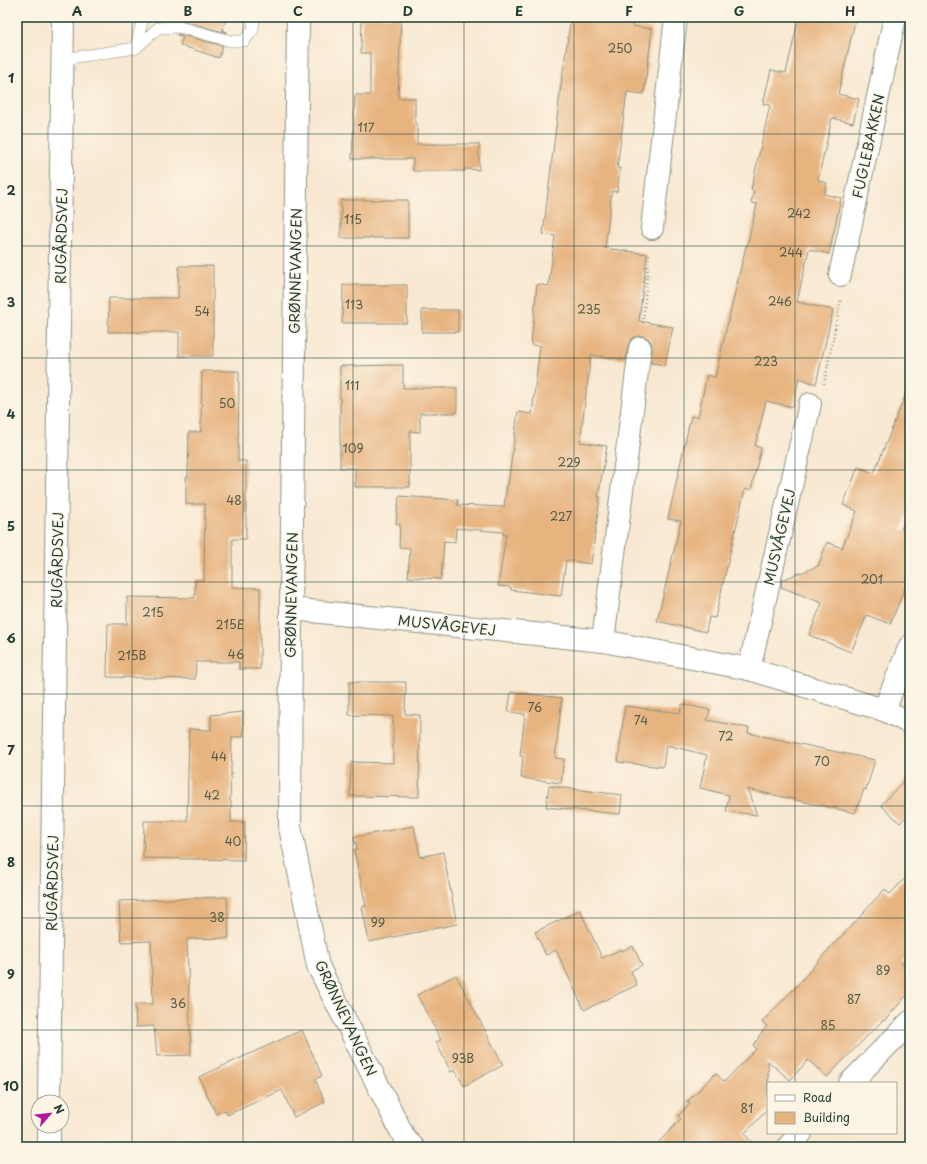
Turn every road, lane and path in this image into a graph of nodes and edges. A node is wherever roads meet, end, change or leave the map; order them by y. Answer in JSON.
{"nodes":[{"id":1,"x":63,"y":17,"type":"edge"},
{"id":2,"x":143,"y":17,"type":"edge"},
{"id":3,"x":254,"y":17,"type":"edge"},
{"id":4,"x":298,"y":17,"type":"edge"},
{"id":5,"x":676,"y":17,"type":"edge"},
{"id":6,"x":895,"y":17,"type":"edge"},
{"id":7,"x":136,"y":48,"type":"junction"},
{"id":8,"x":63,"y":59,"type":"junction"},
{"id":9,"x":652,"y":228,"type":"joint"},
{"id":10,"x":840,"y":275,"type":"joint"},
{"id":11,"x":640,"y":348,"type":"joint"},
{"id":12,"x":810,"y":404,"type":"joint"},
{"id":13,"x":291,"y":609,"type":"junction"},
{"id":14,"x":603,"y":641,"type":"junction"},
{"id":15,"x":910,"y":646,"type":"edge"},
{"id":16,"x":749,"y":669,"type":"junction"},
{"id":17,"x":884,"y":710,"type":"junction"},
{"id":18,"x":910,"y":723,"type":"edge"},
{"id":19,"x":910,"y":1022,"type":"edge"},
{"id":20,"x":851,"y":1082,"type":"edge"},
{"id":21,"x":49,"y":1094,"type":"edge"},
{"id":22,"x":49,"y":1134,"type":"edge"},
{"id":23,"x":800,"y":1134,"type":"edge"},
{"id":24,"x":49,"y":1147,"type":"edge"},
{"id":25,"x":413,"y":1147,"type":"edge"},
{"id":26,"x":788,"y":1147,"type":"edge"}],
"edges":[{"from":1,"to":8,"type":"street","name":"RUGÅRDSVEJ"},
{"from":2,"to":7,"type":"lane"},
{"from":3,"to":7,"type":"lane"},
{"from":4,"to":13,"type":"street","name":"GRØNNEVANGEN"},
{"from":5,"to":9,"type":"street"},
{"from":6,"to":10,"type":"street","name":"FUGLEBAKKEN"},
{"from":7,"to":8,"type":"lane"},
{"from":8,"to":21,"type":"street","name":"RUGÅRDSVEJ"},
{"from":9,"to":11,"type":"path"},
{"from":10,"to":12,"type":"path"},
{"from":11,"to":14,"type":"street"},
{"from":12,"to":16,"type":"street","name":"MUSVÅGEVEJ"},
{"from":13,"to":14,"type":"street","name":"MUSVÅGEVEJ"},
{"from":13,"to":25,"type":"street","name":"GRØNNEVANGEN"},
{"from":14,"to":16,"type":"street","name":"MUSVÅGEVEJ"},
{"from":15,"to":17,"type":"street"},
{"from":16,"to":17,"type":"street","name":"MUSVÅGEVEJ"},
{"from":17,"to":18,"type":"street","name":"MUSVÅGEVEJ"},
{"from":19,"to":20,"type":"street"},
{"from":22,"to":24,"type":"street"},
{"from":23,"to":26,"type":"street"}]}
